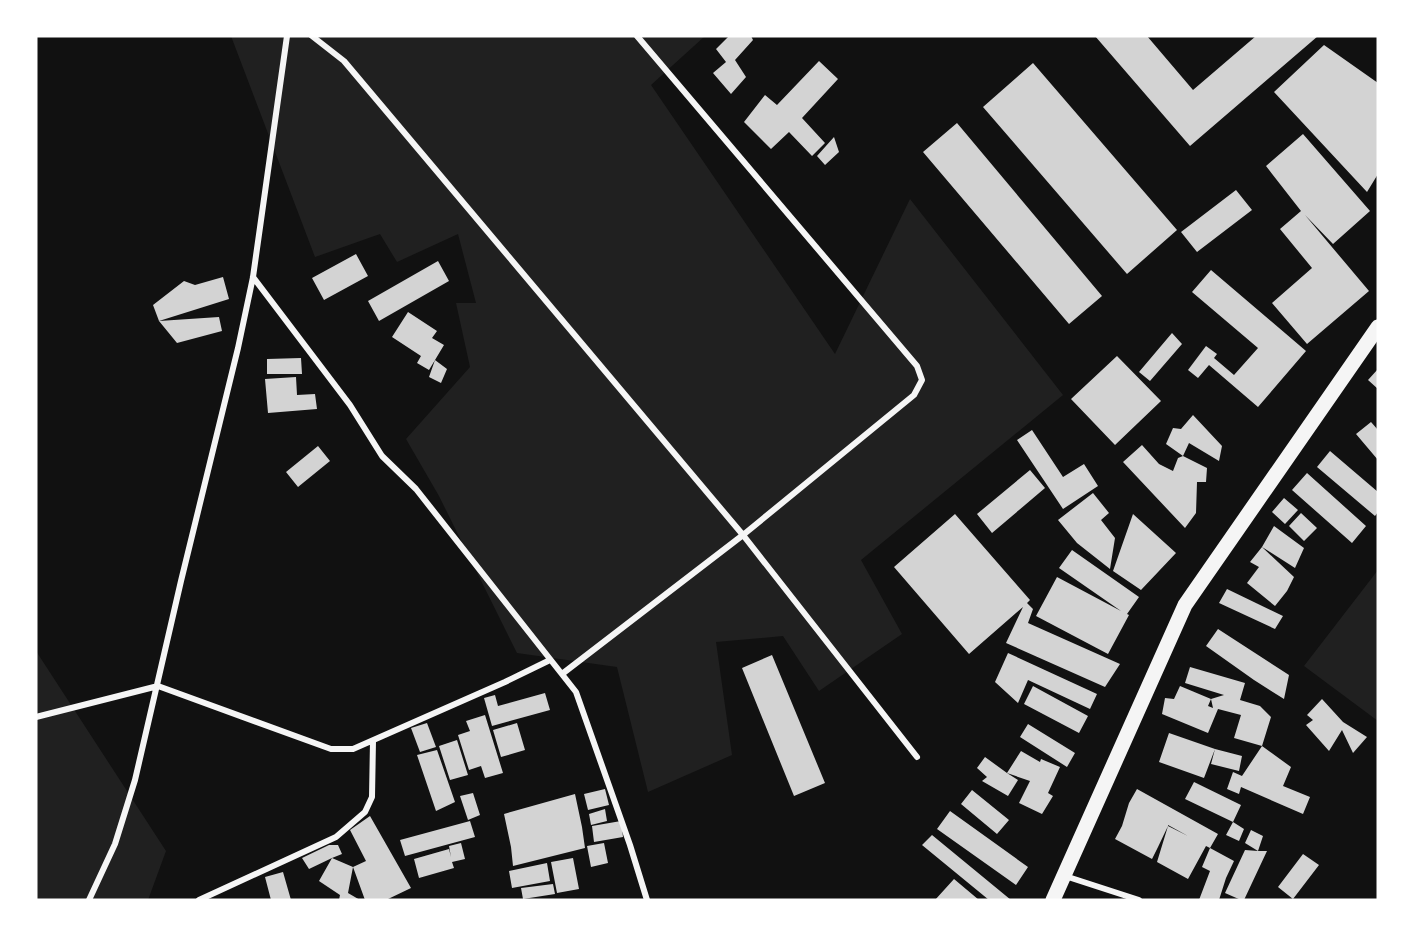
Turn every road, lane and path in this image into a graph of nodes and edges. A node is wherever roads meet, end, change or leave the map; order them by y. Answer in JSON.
{"nodes":[{"id":1,"x":287,"y":36,"type":"edge"},
{"id":2,"x":312,"y":36,"type":"edge"},
{"id":3,"x":637,"y":36,"type":"edge"},
{"id":4,"x":253,"y":277,"type":"junction"},
{"id":5,"x":1378,"y":327,"type":"edge"},
{"id":6,"x":743,"y":535,"type":"junction"},
{"id":7,"x":550,"y":660,"type":"junction"},
{"id":8,"x":561,"y":674,"type":"junction"},
{"id":9,"x":158,"y":686,"type":"junction"},
{"id":10,"x":36,"y":717,"type":"edge"},
{"id":11,"x":373,"y":741,"type":"junction"},
{"id":12,"x":917,"y":757,"type":"dead end"},
{"id":13,"x":1063,"y":876,"type":"junction"},
{"id":14,"x":89,"y":900,"type":"edge"},
{"id":15,"x":199,"y":900,"type":"edge"},
{"id":16,"x":647,"y":900,"type":"edge"},
{"id":17,"x":1053,"y":900,"type":"edge"},
{"id":18,"x":1139,"y":900,"type":"edge"}],
"edges":[{"from":1,"to":4,"type":"street"},
{"from":2,"to":6,"type":"street"},
{"from":3,"to":6,"type":"street"},
{"from":4,"to":7,"type":"street"},
{"from":4,"to":9,"type":"street"},
{"from":5,"to":13,"type":"main road"},
{"from":6,"to":8,"type":"street"},
{"from":6,"to":12,"type":"street"},
{"from":7,"to":8,"type":"street"},
{"from":7,"to":11,"type":"street"},
{"from":8,"to":16,"type":"street"},
{"from":9,"to":10,"type":"street"},
{"from":9,"to":11,"type":"street"},
{"from":9,"to":14,"type":"street"},
{"from":11,"to":15,"type":"street"},
{"from":13,"to":17,"type":"main road"},
{"from":13,"to":18,"type":"street"}]}
